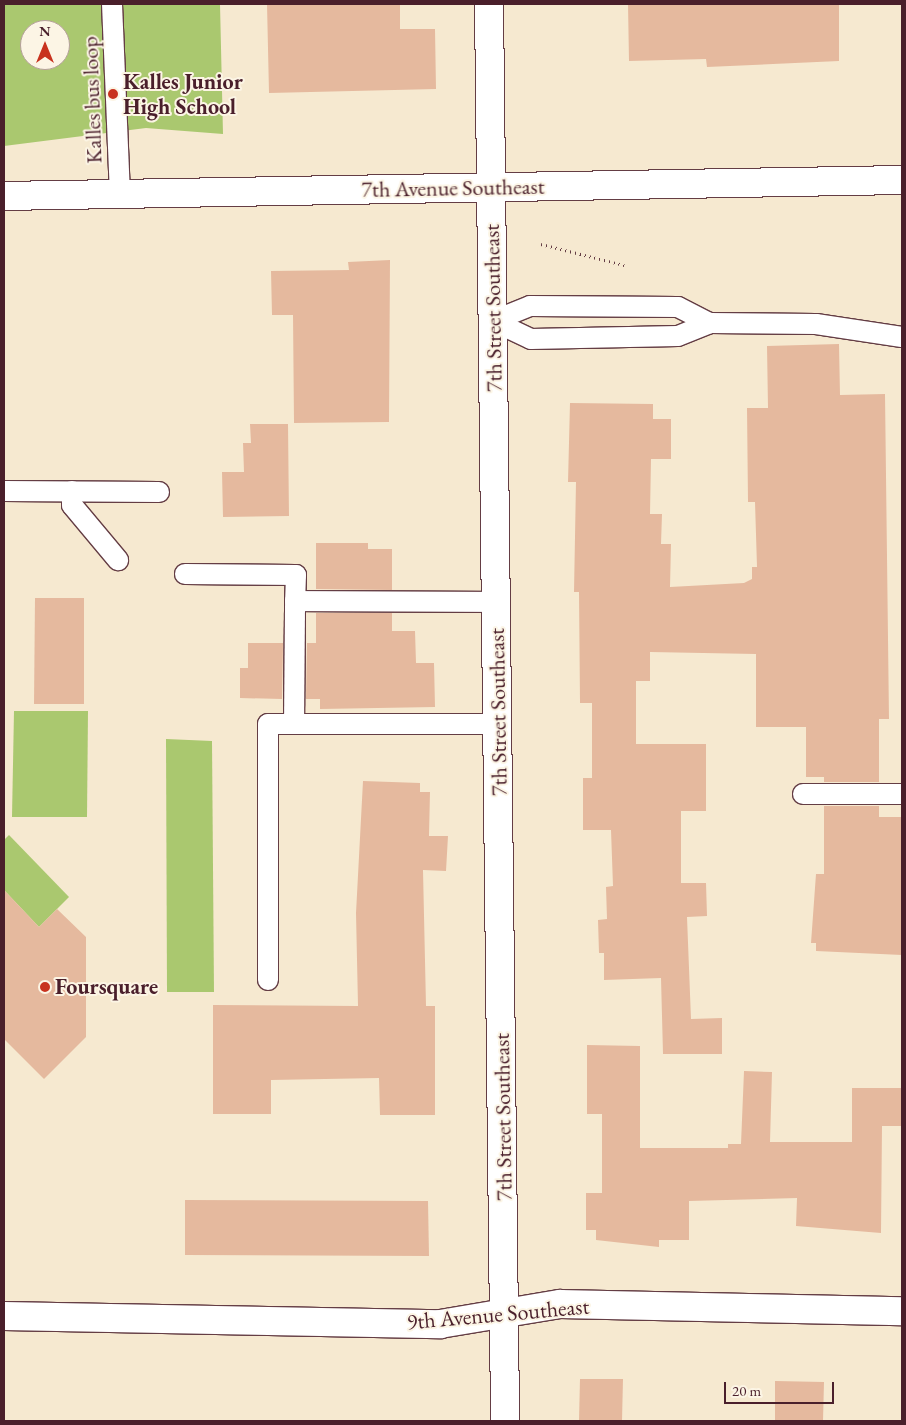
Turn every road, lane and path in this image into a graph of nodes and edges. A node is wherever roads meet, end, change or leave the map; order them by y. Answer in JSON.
{"nodes":[{"id":1,"x":112,"y":4,"type":"edge"},
{"id":2,"x":488,"y":4,"type":"edge"},
{"id":3,"x":902,"y":180,"type":"edge"},
{"id":4,"x":491,"y":186,"type":"junction"},
{"id":5,"x":120,"y":195,"type":"junction"},
{"id":6,"x":4,"y":196,"type":"edge"},
{"id":7,"x":541,"y":244,"type":"dead end"},
{"id":8,"x":624,"y":265,"type":"dead end"},
{"id":9,"x":493,"y":321,"type":"junction"},
{"id":10,"x":710,"y":323,"type":"junction"},
{"id":11,"x":902,"y":337,"type":"edge"},
{"id":12,"x":4,"y":491,"type":"edge"},
{"id":13,"x":72,"y":491,"type":"junction"},
{"id":14,"x":158,"y":492,"type":"dead end"},
{"id":15,"x":118,"y":560,"type":"dead end"},
{"id":16,"x":185,"y":574,"type":"dead end"},
{"id":17,"x":295,"y":601,"type":"junction"},
{"id":18,"x":496,"y":602,"type":"junction"},
{"id":19,"x":294,"y":724,"type":"junction"},
{"id":20,"x":498,"y":724,"type":"junction"},
{"id":21,"x":803,"y":794,"type":"dead end"},
{"id":22,"x":902,"y":794,"type":"edge"},
{"id":23,"x":268,"y":980,"type":"dead end"},
{"id":24,"x":902,"y":1311,"type":"edge"},
{"id":25,"x":4,"y":1316,"type":"edge"},
{"id":26,"x":506,"y":1316,"type":"junction"},
{"id":27,"x":505,"y":1421,"type":"edge"}],
"edges":[{"from":1,"to":5,"type":"lane","name":"Kalles bus loop"},
{"from":2,"to":4,"type":"street","name":"7th Street Southeast"},
{"from":3,"to":4,"type":"street","name":"7th Avenue Southeast"},
{"from":4,"to":5,"type":"street","name":"7th Avenue Southeast"},
{"from":4,"to":9,"type":"street","name":"7th Street Southeast"},
{"from":5,"to":6,"type":"street","name":"7th Avenue Southeast"},
{"from":7,"to":8,"type":"path"},
{"from":9,"to":10,"type":"lane"},
{"from":9,"to":10,"type":"lane"},
{"from":9,"to":18,"type":"street","name":"7th Street Southeast"},
{"from":10,"to":11,"type":"lane"},
{"from":12,"to":13,"type":"lane"},
{"from":13,"to":14,"type":"lane"},
{"from":13,"to":15,"type":"lane"},
{"from":16,"to":17,"type":"lane"},
{"from":17,"to":18,"type":"lane"},
{"from":17,"to":19,"type":"lane"},
{"from":18,"to":20,"type":"street","name":"7th Street Southeast"},
{"from":19,"to":20,"type":"lane"},
{"from":19,"to":23,"type":"lane"},
{"from":20,"to":26,"type":"street","name":"7th Street Southeast"},
{"from":21,"to":22,"type":"lane"},
{"from":24,"to":26,"type":"street","name":"9th Avenue Southeast"},
{"from":25,"to":26,"type":"street","name":"9th Avenue Southeast"},
{"from":26,"to":27,"type":"street","name":"7th Street Southeast"}]}
